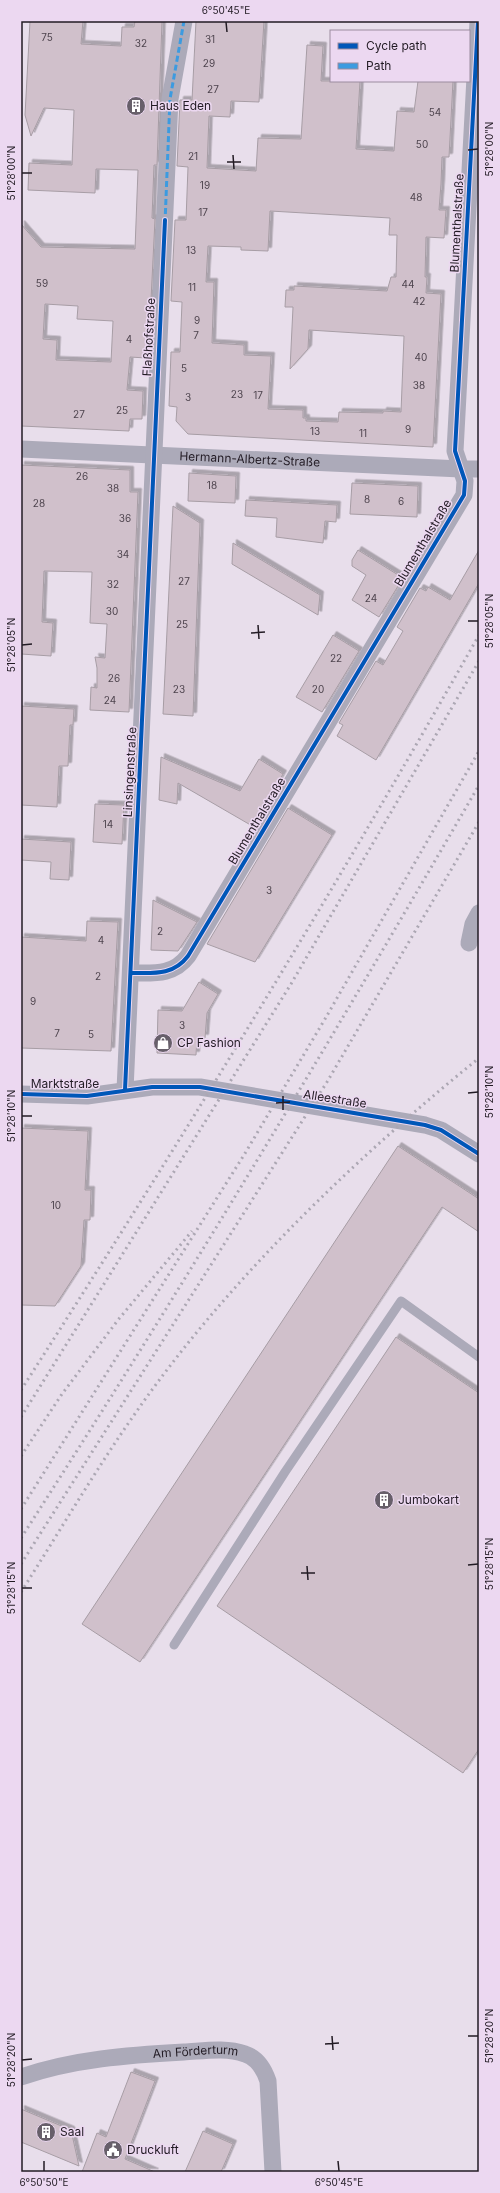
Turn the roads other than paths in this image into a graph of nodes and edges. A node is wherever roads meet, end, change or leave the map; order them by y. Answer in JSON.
{"nodes":[{"id":1,"x":184,"y":21,"type":"edge"},
{"id":2,"x":478,"y":21,"type":"edge"},
{"id":3,"x":475,"y":165,"type":"edge"},
{"id":4,"x":21,"y":449,"type":"edge"},
{"id":5,"x":154,"y":455,"type":"junction"},
{"id":6,"x":479,"y":468,"type":"edge"},
{"id":7,"x":461,"y":470,"type":"junction"},
{"id":8,"x":479,"y":913,"type":"edge"},
{"id":9,"x":469,"y":943,"type":"dead end"},
{"id":10,"x":131,"y":973,"type":"junction"},
{"id":11,"x":180,"y":1086,"type":"joint"},
{"id":12,"x":125,"y":1090,"type":"junction"},
{"id":13,"x":21,"y":1094,"type":"edge"},
{"id":14,"x":479,"y":1154,"type":"edge"},
{"id":15,"x":479,"y":1357,"type":"edge"},
{"id":16,"x":174,"y":1646,"type":"dead end"},
{"id":17,"x":21,"y":2077,"type":"edge"},
{"id":18,"x":273,"y":2172,"type":"edge"}],
"edges":[{"from":1,"to":5,"type":"street","name":"Flaßhofstraße"},
{"from":2,"to":3,"type":"street","name":"Blumenthalstraße"},
{"from":3,"to":7,"type":"street","name":"Blumenthalstraße"},
{"from":4,"to":5,"type":"street","name":"Hermann-Albertz-Straße"},
{"from":5,"to":7,"type":"street","name":"Hermann-Albertz-Straße"},
{"from":5,"to":10,"type":"street","name":"Linsingenstraße"},
{"from":6,"to":7,"type":"street","name":"Hermann-Albertz-Straße"},
{"from":7,"to":10,"type":"street","name":"Blumenthalstraße"},
{"from":8,"to":9,"type":"street"},
{"from":10,"to":12,"type":"street","name":"Linsingenstraße"},
{"from":11,"to":12,"type":"street","name":"Marktstraße"},
{"from":11,"to":14,"type":"street","name":"Alleestraße"},
{"from":12,"to":13,"type":"street","name":"Marktstraße"},
{"from":15,"to":16,"type":"lane"},
{"from":17,"to":18,"type":"street","name":"Am Förderturm"}]}
